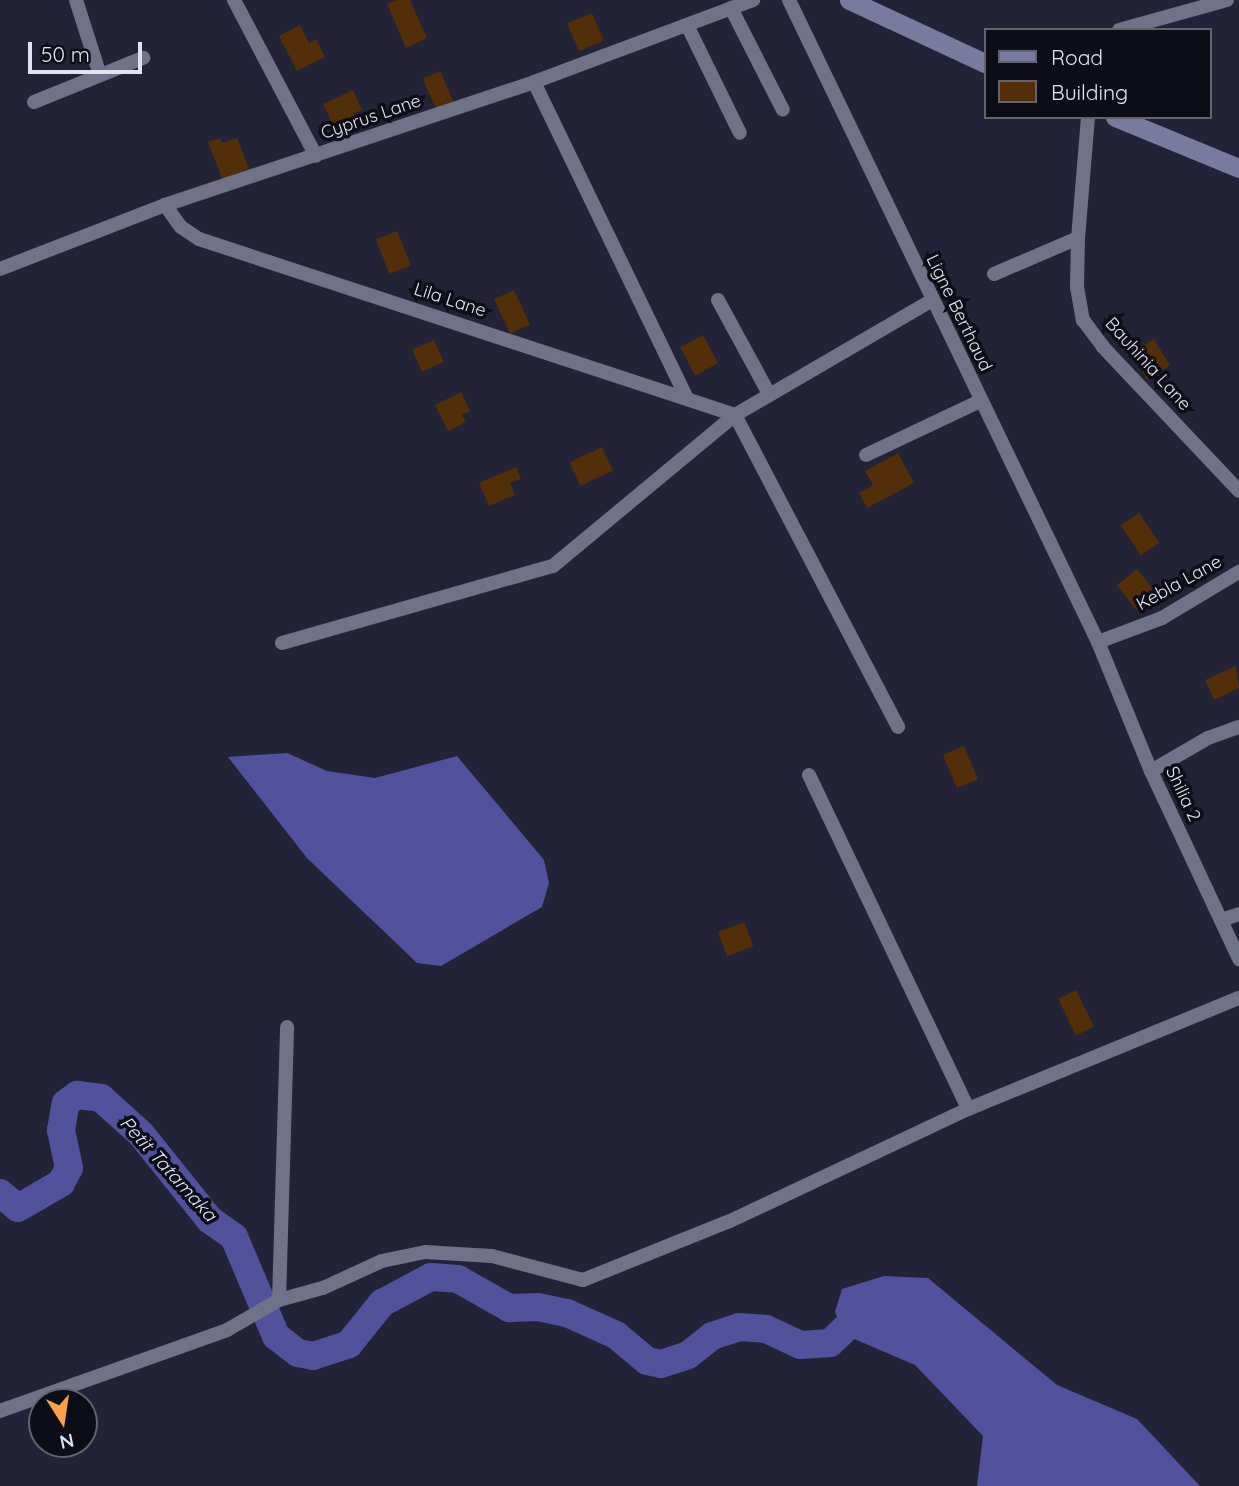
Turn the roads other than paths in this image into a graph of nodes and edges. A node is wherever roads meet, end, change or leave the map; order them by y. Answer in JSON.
{"nodes":[{"id":1,"x":76,"y":0,"type":"edge"},
{"id":2,"x":234,"y":0,"type":"edge"},
{"id":3,"x":753,"y":0,"type":"edge"},
{"id":4,"x":789,"y":0,"type":"edge"},
{"id":5,"x":1227,"y":0,"type":"edge"},
{"id":6,"x":856,"y":1,"type":"edge"},
{"id":7,"x":731,"y":8,"type":"junction"},
{"id":8,"x":687,"y":25,"type":"junction"},
{"id":9,"x":1126,"y":28,"type":"edge"},
{"id":10,"x":142,"y":58,"type":"dead end"},
{"id":11,"x":984,"y":63,"type":"edge"},
{"id":12,"x":99,"y":72,"type":"junction"},
{"id":13,"x":534,"y":82,"type":"junction"},
{"id":14,"x":34,"y":102,"type":"dead end"},
{"id":15,"x":783,"y":110,"type":"dead end"},
{"id":16,"x":1088,"y":119,"type":"edge"},
{"id":17,"x":1120,"y":119,"type":"edge"},
{"id":18,"x":740,"y":133,"type":"dead end"},
{"id":19,"x":316,"y":156,"type":"junction"},
{"id":20,"x":1239,"y":169,"type":"edge"},
{"id":21,"x":165,"y":205,"type":"junction"},
{"id":22,"x":1078,"y":238,"type":"junction"},
{"id":23,"x":0,"y":269,"type":"edge"},
{"id":24,"x":994,"y":274,"type":"dead end"},
{"id":25,"x":718,"y":300,"type":"dead end"},
{"id":26,"x":931,"y":301,"type":"junction"},
{"id":27,"x":768,"y":394,"type":"junction"},
{"id":28,"x":686,"y":397,"type":"junction"},
{"id":29,"x":980,"y":401,"type":"junction"},
{"id":30,"x":735,"y":415,"type":"junction"},
{"id":31,"x":866,"y":455,"type":"dead end"},
{"id":32,"x":1239,"y":491,"type":"edge"},
{"id":33,"x":1239,"y":572,"type":"edge"},
{"id":34,"x":1098,"y":642,"type":"junction"},
{"id":35,"x":282,"y":643,"type":"dead end"},
{"id":36,"x":898,"y":727,"type":"dead end"},
{"id":37,"x":1239,"y":727,"type":"edge"},
{"id":38,"x":1151,"y":771,"type":"junction"},
{"id":39,"x":809,"y":775,"type":"dead end"},
{"id":40,"x":1239,"y":914,"type":"edge"},
{"id":41,"x":1221,"y":920,"type":"junction"},
{"id":42,"x":1239,"y":959,"type":"edge"},
{"id":43,"x":1239,"y":998,"type":"edge"},
{"id":44,"x":287,"y":1027,"type":"dead end"},
{"id":45,"x":968,"y":1109,"type":"junction"},
{"id":46,"x":279,"y":1300,"type":"junction"},
{"id":47,"x":0,"y":1411,"type":"edge"}],
"edges":[{"from":1,"to":12,"type":"street"},
{"from":2,"to":19,"type":"street"},
{"from":3,"to":7,"type":"street","name":"Cyprus Lane"},
{"from":4,"to":26,"type":"street","name":"Ligne Berthaud"},
{"from":5,"to":9,"type":"street"},
{"from":6,"to":11,"type":"main road"},
{"from":7,"to":8,"type":"street","name":"Cyprus Lane"},
{"from":7,"to":15,"type":"street"},
{"from":8,"to":13,"type":"street","name":"Cyprus Lane"},
{"from":8,"to":18,"type":"street"},
{"from":10,"to":12,"type":"street"},
{"from":12,"to":14,"type":"street"},
{"from":13,"to":19,"type":"street","name":"Cyprus Lane"},
{"from":13,"to":28,"type":"street"},
{"from":16,"to":22,"type":"street","name":"Bauhinia Lane"},
{"from":17,"to":20,"type":"main road"},
{"from":19,"to":21,"type":"street","name":"Cyprus Lane"},
{"from":21,"to":23,"type":"street","name":"Cyprus Lane"},
{"from":21,"to":28,"type":"street","name":"Lila Lane"},
{"from":22,"to":24,"type":"street"},
{"from":22,"to":32,"type":"street","name":"Bauhinia Lane"},
{"from":25,"to":27,"type":"street"},
{"from":26,"to":27,"type":"street"},
{"from":26,"to":29,"type":"street","name":"Ligne Berthaud"},
{"from":27,"to":30,"type":"street"},
{"from":28,"to":30,"type":"street","name":"Lila Lane"},
{"from":29,"to":31,"type":"street"},
{"from":29,"to":34,"type":"street","name":"Ligne Berthaud"},
{"from":30,"to":35,"type":"street"},
{"from":30,"to":36,"type":"street"},
{"from":33,"to":34,"type":"street","name":"Kebla Lane"},
{"from":34,"to":38,"type":"street","name":"Shilia 2"},
{"from":37,"to":38,"type":"street"},
{"from":38,"to":41,"type":"street","name":"Shilia 2"},
{"from":39,"to":45,"type":"street"},
{"from":40,"to":41,"type":"street"},
{"from":41,"to":42,"type":"street","name":"Shilia 2"},
{"from":43,"to":45,"type":"street"},
{"from":44,"to":46,"type":"street"},
{"from":45,"to":46,"type":"street"},
{"from":46,"to":47,"type":"street"}]}
